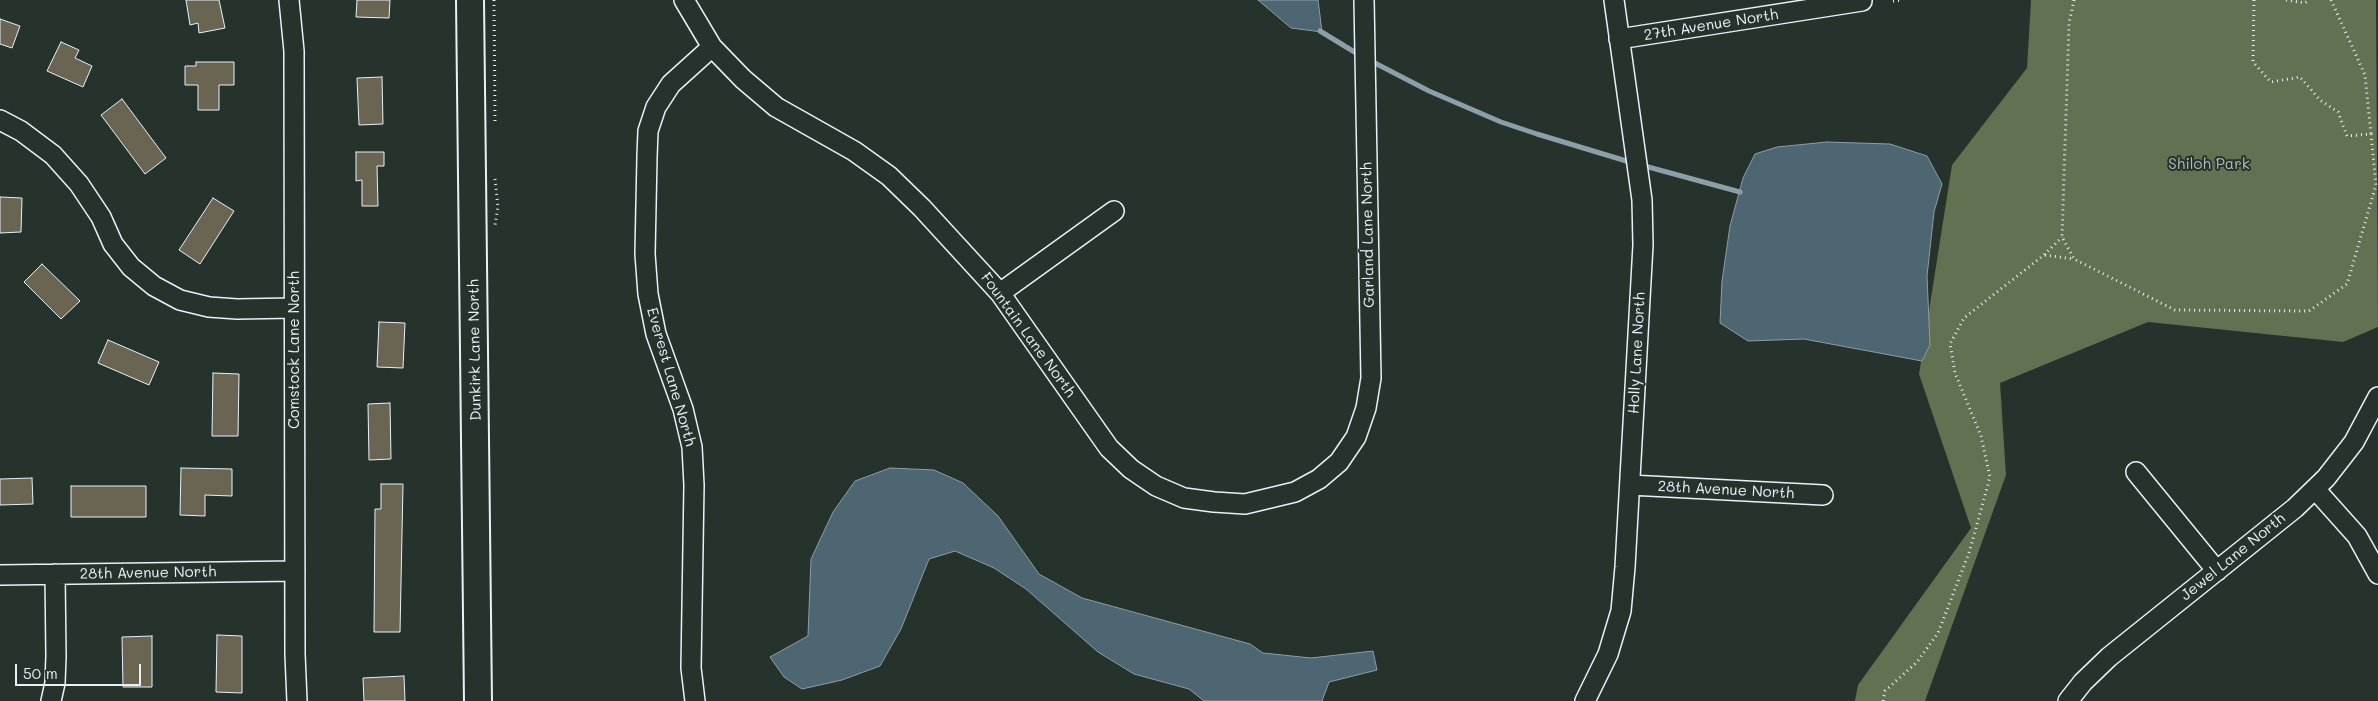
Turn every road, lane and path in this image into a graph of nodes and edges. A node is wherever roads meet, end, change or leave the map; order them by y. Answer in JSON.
{"nodes":[{"id":1,"x":289,"y":0,"type":"edge"},
{"id":2,"x":470,"y":0,"type":"edge"},
{"id":3,"x":684,"y":0,"type":"edge"},
{"id":4,"x":1364,"y":0,"type":"edge"},
{"id":5,"x":1614,"y":0,"type":"edge"},
{"id":6,"x":1903,"y":0,"type":"edge"},
{"id":7,"x":2074,"y":0,"type":"edge"},
{"id":8,"x":2254,"y":0,"type":"edge"},
{"id":9,"x":2286,"y":0,"type":"edge"},
{"id":10,"x":2309,"y":0,"type":"edge"},
{"id":11,"x":2331,"y":0,"type":"edge"},
{"id":12,"x":1862,"y":2,"type":"dead end"},
{"id":13,"x":1893,"y":2,"type":"dead end"},
{"id":14,"x":1619,"y":39,"type":"junction"},
{"id":15,"x":712,"y":47,"type":"junction"},
{"id":16,"x":0,"y":120,"type":"edge"},
{"id":17,"x":2371,"y":134,"type":"junction"},
{"id":18,"x":1114,"y":211,"type":"dead end"},
{"id":19,"x":2062,"y":236,"type":"junction"},
{"id":20,"x":2044,"y":255,"type":"junction"},
{"id":21,"x":2074,"y":259,"type":"junction"},
{"id":22,"x":1000,"y":293,"type":"junction"},
{"id":23,"x":294,"y":308,"type":"junction"},
{"id":24,"x":2378,"y":397,"type":"edge"},
{"id":25,"x":1339,"y":462,"type":"joint"},
{"id":26,"x":2136,"y":472,"type":"dead end"},
{"id":27,"x":1630,"y":485,"type":"junction"},
{"id":28,"x":2315,"y":489,"type":"junction"},
{"id":29,"x":1823,"y":495,"type":"dead end"},
{"id":30,"x":295,"y":571,"type":"junction"},
{"id":31,"x":2217,"y":571,"type":"junction"},
{"id":32,"x":55,"y":574,"type":"junction"},
{"id":33,"x":2378,"y":574,"type":"edge"},
{"id":34,"x":0,"y":575,"type":"edge"},
{"id":35,"x":50,"y":701,"type":"edge"},
{"id":36,"x":297,"y":701,"type":"edge"},
{"id":37,"x":478,"y":701,"type":"edge"},
{"id":38,"x":695,"y":701,"type":"edge"},
{"id":39,"x":1585,"y":701,"type":"edge"},
{"id":40,"x":1883,"y":701,"type":"edge"},
{"id":41,"x":2068,"y":701,"type":"edge"}],
"edges":[{"from":1,"to":23,"type":"street","name":"Comstock Lane North"},
{"from":2,"to":37,"type":"street","name":"Dunkirk Lane North"},
{"from":3,"to":15,"type":"street","name":"Fountain Lane North"},
{"from":4,"to":25,"type":"street","name":"Garland Lane North"},
{"from":5,"to":14,"type":"street","name":"Holly Lane North"},
{"from":6,"to":13,"type":"path"},
{"from":7,"to":19,"type":"path"},
{"from":8,"to":17,"type":"path"},
{"from":9,"to":10,"type":"path"},
{"from":11,"to":17,"type":"path"},
{"from":12,"to":14,"type":"street","name":"27th Avenue North"},
{"from":14,"to":27,"type":"street","name":"Holly Lane North"},
{"from":15,"to":22,"type":"street","name":"Fountain Lane North"},
{"from":15,"to":38,"type":"street","name":"Everest Lane North"},
{"from":16,"to":23,"type":"street"},
{"from":17,"to":21,"type":"path"},
{"from":18,"to":22,"type":"street"},
{"from":19,"to":20,"type":"path"},
{"from":19,"to":21,"type":"path"},
{"from":20,"to":21,"type":"path"},
{"from":20,"to":40,"type":"path"},
{"from":22,"to":25,"type":"street","name":"Fountain Lane North"},
{"from":23,"to":30,"type":"street","name":"Comstock Lane North"},
{"from":24,"to":28,"type":"street","name":"Jewel Lane North"},
{"from":26,"to":31,"type":"street"},
{"from":27,"to":29,"type":"street","name":"28th Avenue North"},
{"from":27,"to":39,"type":"street","name":"Holly Lane North"},
{"from":28,"to":31,"type":"street","name":"Jewel Lane North"},
{"from":28,"to":33,"type":"street"},
{"from":30,"to":32,"type":"street","name":"28th Avenue North"},
{"from":30,"to":36,"type":"street","name":"Comstock Lane North"},
{"from":31,"to":41,"type":"street","name":"Jewel Lane North"},
{"from":32,"to":34,"type":"street","name":"28th Avenue North"},
{"from":32,"to":35,"type":"street"}]}
